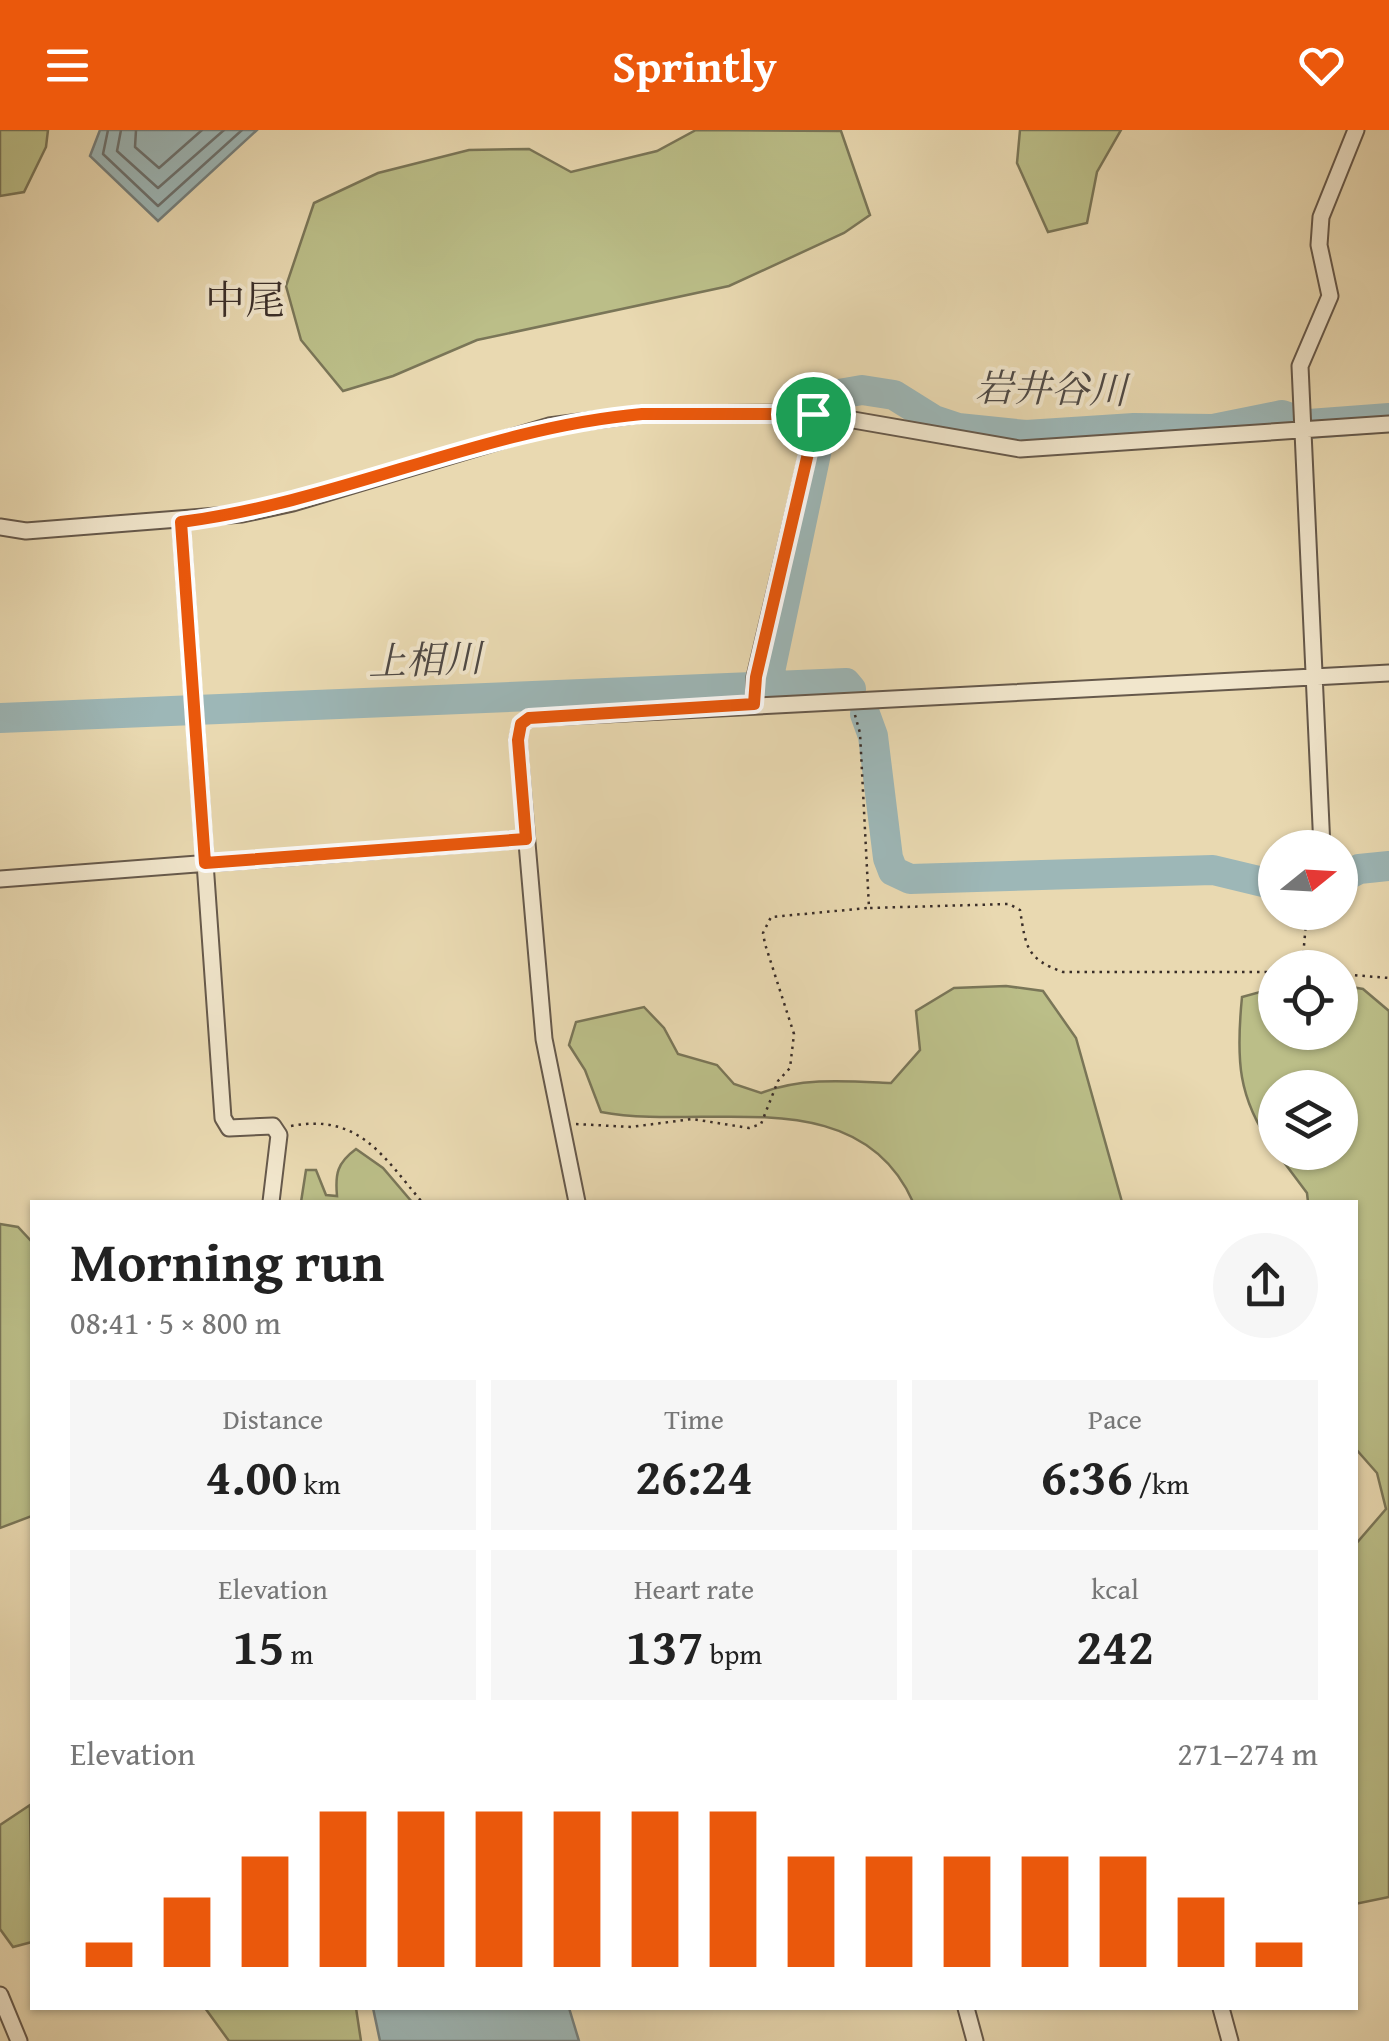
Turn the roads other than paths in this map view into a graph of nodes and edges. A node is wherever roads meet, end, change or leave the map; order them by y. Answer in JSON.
{"nodes":[{"id":1,"x":1356,"y":130,"type":"edge"},
{"id":2,"x":820,"y":415,"type":"junction"},
{"id":3,"x":1389,"y":424,"type":"edge"},
{"id":4,"x":1301,"y":432,"type":"junction"},
{"id":5,"x":181,"y":522,"type":"junction"},
{"id":6,"x":0,"y":527,"type":"edge"},
{"id":7,"x":1389,"y":672,"type":"edge"},
{"id":8,"x":1314,"y":676,"type":"junction"},
{"id":9,"x":754,"y":700,"type":"junction"},
{"id":10,"x":1321,"y":830,"type":"edge"},
{"id":11,"x":526,"y":839,"type":"junction"},
{"id":12,"x":205,"y":863,"type":"junction"},
{"id":13,"x":0,"y":879,"type":"edge"},
{"id":14,"x":271,"y":1200,"type":"edge"},
{"id":15,"x":578,"y":1200,"type":"edge"},
{"id":16,"x":0,"y":1995,"type":"edge"},
{"id":17,"x":967,"y":2010,"type":"edge"},
{"id":18,"x":1222,"y":2010,"type":"edge"},
{"id":19,"x":19,"y":2041,"type":"edge"},
{"id":20,"x":976,"y":2041,"type":"edge"},
{"id":21,"x":1230,"y":2041,"type":"edge"}],
"edges":[{"from":1,"to":4,"type":"street"},
{"from":2,"to":4,"type":"street"},
{"from":2,"to":5,"type":"street"},
{"from":2,"to":9,"type":"street"},
{"from":3,"to":4,"type":"street"},
{"from":4,"to":8,"type":"street"},
{"from":5,"to":6,"type":"street"},
{"from":5,"to":12,"type":"street"},
{"from":7,"to":8,"type":"street"},
{"from":8,"to":9,"type":"street"},
{"from":8,"to":10,"type":"street"},
{"from":9,"to":11,"type":"street"},
{"from":11,"to":12,"type":"street"},
{"from":11,"to":15,"type":"street"},
{"from":12,"to":13,"type":"street"},
{"from":12,"to":14,"type":"street"},
{"from":16,"to":19,"type":"street"},
{"from":17,"to":20,"type":"street"},
{"from":18,"to":21,"type":"street"}]}
